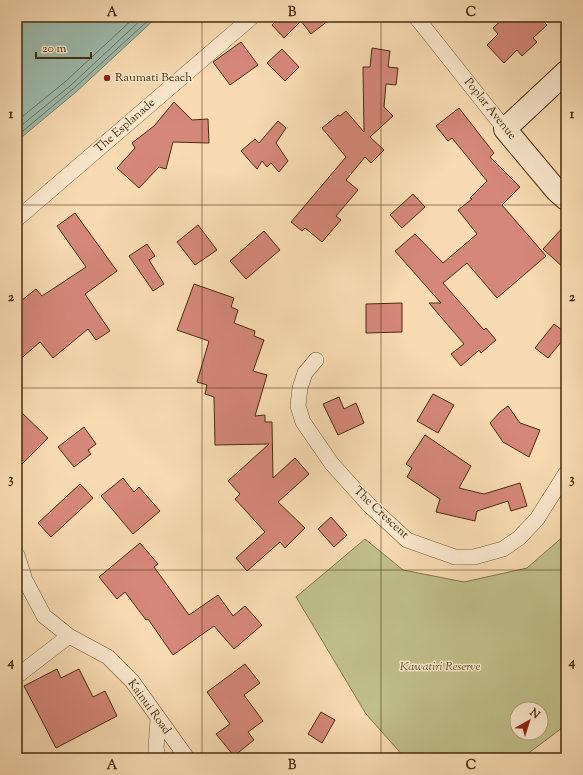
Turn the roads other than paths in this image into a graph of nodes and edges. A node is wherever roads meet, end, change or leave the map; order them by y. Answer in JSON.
{"nodes":[{"id":1,"x":252,"y":17,"type":"edge"},
{"id":2,"x":416,"y":17,"type":"edge"},
{"id":3,"x":566,"y":72,"type":"edge"},
{"id":4,"x":506,"y":129,"type":"junction"},
{"id":5,"x":566,"y":199,"type":"edge"},
{"id":6,"x":17,"y":219,"type":"edge"},
{"id":7,"x":316,"y":360,"type":"dead end"},
{"id":8,"x":566,"y":473,"type":"edge"},
{"id":9,"x":17,"y":555,"type":"edge"},
{"id":10,"x":69,"y":636,"type":"junction"},
{"id":11,"x":17,"y":676,"type":"edge"},
{"id":12,"x":158,"y":720,"type":"junction"},
{"id":13,"x":158,"y":758,"type":"edge"},
{"id":14,"x":187,"y":758,"type":"edge"}],
"edges":[{"from":1,"to":6,"type":"street","name":"The Esplanade"},
{"from":2,"to":4,"type":"street","name":"Poplar Avenue"},
{"from":3,"to":4,"type":"main road"},
{"from":4,"to":5,"type":"main road","name":"Poplar Avenue"},
{"from":7,"to":8,"type":"street","name":"The Crescent"},
{"from":9,"to":10,"type":"street","name":"Kainui Road"},
{"from":10,"to":11,"type":"street"},
{"from":10,"to":12,"type":"street","name":"Kainui Road"},
{"from":12,"to":13,"type":"street"},
{"from":12,"to":14,"type":"street","name":"Kainui Road"}]}
